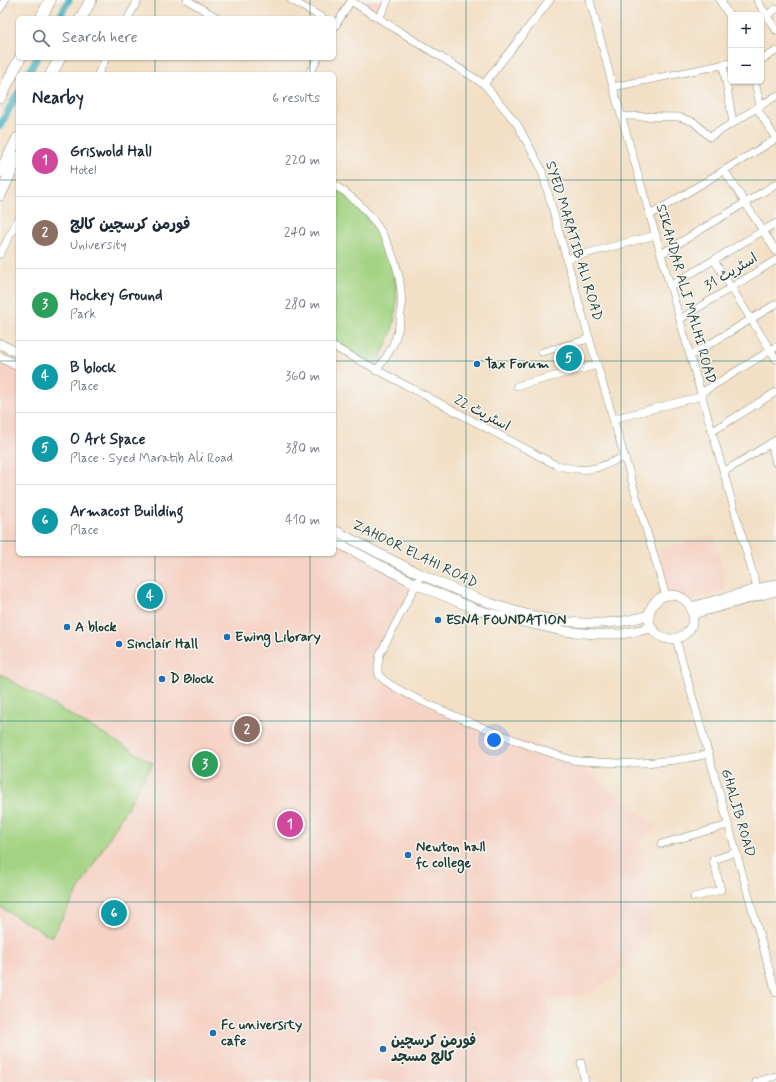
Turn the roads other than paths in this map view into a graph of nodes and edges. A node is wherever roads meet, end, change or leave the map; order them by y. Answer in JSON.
{"nodes":[{"id":1,"x":5,"y":0,"type":"edge"},
{"id":2,"x":50,"y":0,"type":"edge"},
{"id":3,"x":91,"y":0,"type":"edge"},
{"id":4,"x":138,"y":0,"type":"edge"},
{"id":5,"x":187,"y":0,"type":"edge"},
{"id":6,"x":291,"y":0,"type":"edge"},
{"id":7,"x":350,"y":0,"type":"edge"},
{"id":8,"x":388,"y":0,"type":"edge"},
{"id":9,"x":550,"y":0,"type":"edge"},
{"id":10,"x":590,"y":0,"type":"edge"},
{"id":11,"x":723,"y":0,"type":"edge"},
{"id":12,"x":757,"y":0,"type":"edge"},
{"id":13,"x":0,"y":9,"type":"edge"},
{"id":14,"x":776,"y":9,"type":"edge"},
{"id":15,"x":728,"y":14,"type":"edge"},
{"id":16,"x":767,"y":15,"type":"junction"},
{"id":17,"x":42,"y":16,"type":"edge"},
{"id":18,"x":82,"y":16,"type":"edge"},
{"id":19,"x":129,"y":16,"type":"edge"},
{"id":20,"x":215,"y":16,"type":"edge"},
{"id":21,"x":319,"y":16,"type":"edge"},
{"id":22,"x":379,"y":18,"type":"junction"},
{"id":23,"x":336,"y":24,"type":"edge"},
{"id":24,"x":776,"y":30,"type":"edge"},
{"id":25,"x":776,"y":51,"type":"edge"},
{"id":26,"x":764,"y":58,"type":"edge"},
{"id":27,"x":18,"y":60,"type":"edge"},
{"id":28,"x":19,"y":60,"type":"edge"},
{"id":29,"x":59,"y":60,"type":"edge"},
{"id":30,"x":105,"y":60,"type":"edge"},
{"id":31,"x":317,"y":60,"type":"edge"},
{"id":32,"x":728,"y":63,"type":"edge"},
{"id":33,"x":723,"y":64,"type":"junction"},
{"id":34,"x":52,"y":72,"type":"edge"},
{"id":35,"x":99,"y":72,"type":"edge"},
{"id":36,"x":310,"y":72,"type":"edge"},
{"id":37,"x":0,"y":82,"type":"edge"},
{"id":38,"x":484,"y":84,"type":"junction"},
{"id":39,"x":755,"y":84,"type":"edge"},
{"id":40,"x":613,"y":87,"type":"junction"},
{"id":41,"x":776,"y":96,"type":"edge"},
{"id":42,"x":0,"y":98,"type":"edge"},
{"id":43,"x":758,"y":107,"type":"junction"},
{"id":44,"x":622,"y":116,"type":"junction"},
{"id":45,"x":733,"y":123,"type":"junction"},
{"id":46,"x":16,"y":142,"type":"edge"},
{"id":47,"x":16,"y":161,"type":"edge"},
{"id":48,"x":724,"y":170,"type":"junction"},
{"id":49,"x":0,"y":172,"type":"edge"},
{"id":50,"x":776,"y":184,"type":"edge"},
{"id":51,"x":336,"y":186,"type":"edge"},
{"id":52,"x":0,"y":195,"type":"edge"},
{"id":53,"x":745,"y":202,"type":"junction"},
{"id":54,"x":650,"y":215,"type":"junction"},
{"id":55,"x":776,"y":223,"type":"edge"},
{"id":56,"x":16,"y":224,"type":"edge"},
{"id":57,"x":763,"y":231,"type":"junction"},
{"id":58,"x":656,"y":235,"type":"junction"},
{"id":59,"x":776,"y":251,"type":"edge"},
{"id":60,"x":0,"y":254,"type":"edge"},
{"id":61,"x":661,"y":254,"type":"junction"},
{"id":62,"x":566,"y":259,"type":"junction"},
{"id":63,"x":714,"y":260,"type":"junction"},
{"id":64,"x":776,"y":260,"type":"edge"},
{"id":65,"x":670,"y":286,"type":"junction"},
{"id":66,"x":731,"y":288,"type":"junction"},
{"id":67,"x":776,"y":304,"type":"edge"},
{"id":68,"x":680,"y":319,"type":"junction"},
{"id":69,"x":751,"y":319,"type":"junction"},
{"id":70,"x":589,"y":339,"type":"junction"},
{"id":71,"x":0,"y":344,"type":"edge"},
{"id":72,"x":336,"y":348,"type":"edge"},
{"id":73,"x":773,"y":348,"type":"edge"},
{"id":74,"x":16,"y":352,"type":"edge"},
{"id":75,"x":542,"y":352,"type":"dead end"},
{"id":76,"x":690,"y":356,"type":"junction"},
{"id":77,"x":0,"y":357,"type":"edge"},
{"id":78,"x":776,"y":359,"type":"edge"},
{"id":79,"x":16,"y":365,"type":"edge"},
{"id":80,"x":597,"y":365,"type":"junction"},
{"id":81,"x":376,"y":371,"type":"junction"},
{"id":82,"x":517,"y":386,"type":"dead end"},
{"id":83,"x":776,"y":392,"type":"edge"},
{"id":84,"x":702,"y":394,"type":"junction"},
{"id":85,"x":613,"y":419,"type":"junction"},
{"id":86,"x":713,"y":431,"type":"junction"},
{"id":87,"x":774,"y":442,"type":"edge"},
{"id":88,"x":625,"y":458,"type":"junction"},
{"id":89,"x":776,"y":463,"type":"edge"},
{"id":90,"x":725,"y":471,"type":"junction"},
{"id":91,"x":336,"y":531,"type":"edge"},
{"id":92,"x":336,"y":542,"type":"edge"},
{"id":93,"x":421,"y":575,"type":"junction"},
{"id":94,"x":416,"y":584,"type":"junction"},
{"id":95,"x":776,"y":584,"type":"edge"},
{"id":96,"x":776,"y":591,"type":"edge"},
{"id":97,"x":758,"y":592,"type":"junction"},
{"id":98,"x":666,"y":596,"type":"junction"},
{"id":99,"x":692,"y":611,"type":"junction"},
{"id":100,"x":649,"y":615,"type":"junction"},
{"id":101,"x":652,"y":628,"type":"junction"},
{"id":102,"x":676,"y":639,"type":"junction"},
{"id":103,"x":709,"y":754,"type":"junction"},
{"id":104,"x":728,"y":825,"type":"junction"},
{"id":105,"x":661,"y":844,"type":"dead end"},
{"id":106,"x":736,"y":852,"type":"junction"},
{"id":107,"x":694,"y":897,"type":"dead end"},
{"id":108,"x":776,"y":993,"type":"edge"},
{"id":109,"x":581,"y":1063,"type":"dead end"},
{"id":110,"x":776,"y":1076,"type":"edge"},
{"id":111,"x":585,"y":1082,"type":"edge"},
{"id":112,"x":756,"y":1082,"type":"edge"}],
"edges":[{"from":1,"to":13,"type":"street"},
{"from":2,"to":17,"type":"highway"},
{"from":3,"to":18,"type":"highway"},
{"from":4,"to":19,"type":"street"},
{"from":5,"to":20,"type":"street"},
{"from":6,"to":21,"type":"street"},
{"from":7,"to":22,"type":"street","name":"SYED MARATIB ALI ROAD"},
{"from":7,"to":23,"type":"street","name":"SYED MARATIB ALI ROAD"},
{"from":8,"to":22,"type":"street"},
{"from":9,"to":38,"type":"street"},
{"from":10,"to":40,"type":"street","name":"SIKANDAR ALI MALHI ROAD"},
{"from":11,"to":15,"type":"street"},
{"from":12,"to":16,"type":"street"},
{"from":14,"to":16,"type":"street"},
{"from":16,"to":24,"type":"street"},
{"from":22,"to":38,"type":"street","name":"SYED MARATIB ALI ROAD"},
{"from":25,"to":26,"type":"street"},
{"from":27,"to":37,"type":"highway"},
{"from":28,"to":42,"type":"highway"},
{"from":29,"to":34,"type":"highway"},
{"from":30,"to":35,"type":"street"},
{"from":31,"to":36,"type":"street"},
{"from":32,"to":33,"type":"street"},
{"from":33,"to":40,"type":"street"},
{"from":33,"to":45,"type":"street"},
{"from":38,"to":62,"type":"street","name":"SYED MARATIB ALI ROAD"},
{"from":39,"to":43,"type":"street"},
{"from":40,"to":44,"type":"street","name":"SIKANDAR ALI MALHI ROAD"},
{"from":41,"to":43,"type":"street"},
{"from":43,"to":45,"type":"street"},
{"from":43,"to":48,"type":"street"},
{"from":44,"to":45,"type":"street"},
{"from":44,"to":54,"type":"street","name":"SIKANDAR ALI MALHI ROAD"},
{"from":46,"to":49,"type":"highway"},
{"from":47,"to":52,"type":"highway"},
{"from":48,"to":53,"type":"street"},
{"from":48,"to":54,"type":"street"},
{"from":50,"to":53,"type":"street"},
{"from":51,"to":81,"type":"street"},
{"from":53,"to":57,"type":"street"},
{"from":53,"to":61,"type":"street"},
{"from":54,"to":58,"type":"street","name":"SIKANDAR ALI MALHI ROAD"},
{"from":55,"to":57,"type":"street"},
{"from":56,"to":60,"type":"street"},
{"from":57,"to":59,"type":"street"},
{"from":57,"to":63,"type":"street"},
{"from":58,"to":61,"type":"street","name":"SIKANDAR ALI MALHI ROAD"},
{"from":58,"to":62,"type":"street"},
{"from":61,"to":65,"type":"street","name":"SIKANDAR ALI MALHI ROAD"},
{"from":62,"to":70,"type":"street","name":"SYED MARATIB ALI ROAD"},
{"from":63,"to":65,"type":"street"},
{"from":63,"to":66,"type":"street"},
{"from":64,"to":66,"type":"street","name":"اسٹریٹ 31"},
{"from":65,"to":68,"type":"street","name":"SIKANDAR ALI MALHI ROAD"},
{"from":66,"to":68,"type":"street","name":"اسٹریٹ 31"},
{"from":66,"to":69,"type":"street"},
{"from":67,"to":69,"type":"street"},
{"from":68,"to":76,"type":"street","name":"SIKANDAR ALI MALHI ROAD"},
{"from":69,"to":73,"type":"street"},
{"from":69,"to":76,"type":"street"},
{"from":70,"to":75,"type":"street"},
{"from":70,"to":80,"type":"street","name":"SYED MARATIB ALI ROAD"},
{"from":71,"to":74,"type":"main road"},
{"from":72,"to":81,"type":"street","name":"اسٹریٹ 22"},
{"from":73,"to":78,"type":"street"},
{"from":73,"to":84,"type":"street"},
{"from":76,"to":84,"type":"street","name":"SIKANDAR ALI MALHI ROAD"},
{"from":77,"to":79,"type":"main road"},
{"from":80,"to":82,"type":"street"},
{"from":80,"to":85,"type":"street","name":"SYED MARATIB ALI ROAD"},
{"from":81,"to":88,"type":"street","name":"اسٹریٹ 22"},
{"from":83,"to":86,"type":"street"},
{"from":84,"to":85,"type":"street"},
{"from":84,"to":86,"type":"street","name":"SIKANDAR ALI MALHI ROAD"},
{"from":85,"to":88,"type":"street","name":"SYED MARATIB ALI ROAD"},
{"from":86,"to":90,"type":"street","name":"SIKANDAR ALI MALHI ROAD"},
{"from":87,"to":89,"type":"street"},
{"from":87,"to":90,"type":"street"},
{"from":88,"to":98,"type":"street","name":"SYED MARATIB ALI ROAD"},
{"from":90,"to":97,"type":"street","name":"SIKANDAR ALI MALHI ROAD"},
{"from":91,"to":93,"type":"main road","name":"ZAHOOR ELAHI ROAD"},
{"from":92,"to":94,"type":"main road","name":"ZAHOOR ELAHI ROAD"},
{"from":93,"to":94,"type":"street"},
{"from":93,"to":100,"type":"main road","name":"ZAHOOR ELAHI ROAD"},
{"from":94,"to":101,"type":"main road","name":"ZAHOOR ELAHI ROAD"},
{"from":94,"to":103,"type":"street"},
{"from":95,"to":97,"type":"main road"},
{"from":96,"to":97,"type":"main road"},
{"from":97,"to":99,"type":"main road"},
{"from":98,"to":99,"type":"main road"},
{"from":98,"to":100,"type":"main road"},
{"from":99,"to":102,"type":"main road"},
{"from":100,"to":101,"type":"main road"},
{"from":101,"to":102,"type":"main road"},
{"from":102,"to":103,"type":"street","name":"GHALIB ROAD"},
{"from":103,"to":104,"type":"street","name":"GHALIB ROAD"},
{"from":104,"to":105,"type":"street"},
{"from":104,"to":106,"type":"street","name":"GHALIB ROAD"},
{"from":106,"to":107,"type":"street"},
{"from":106,"to":108,"type":"street","name":"GHALIB ROAD"},
{"from":109,"to":111,"type":"street"},
{"from":110,"to":112,"type":"street"}]}
